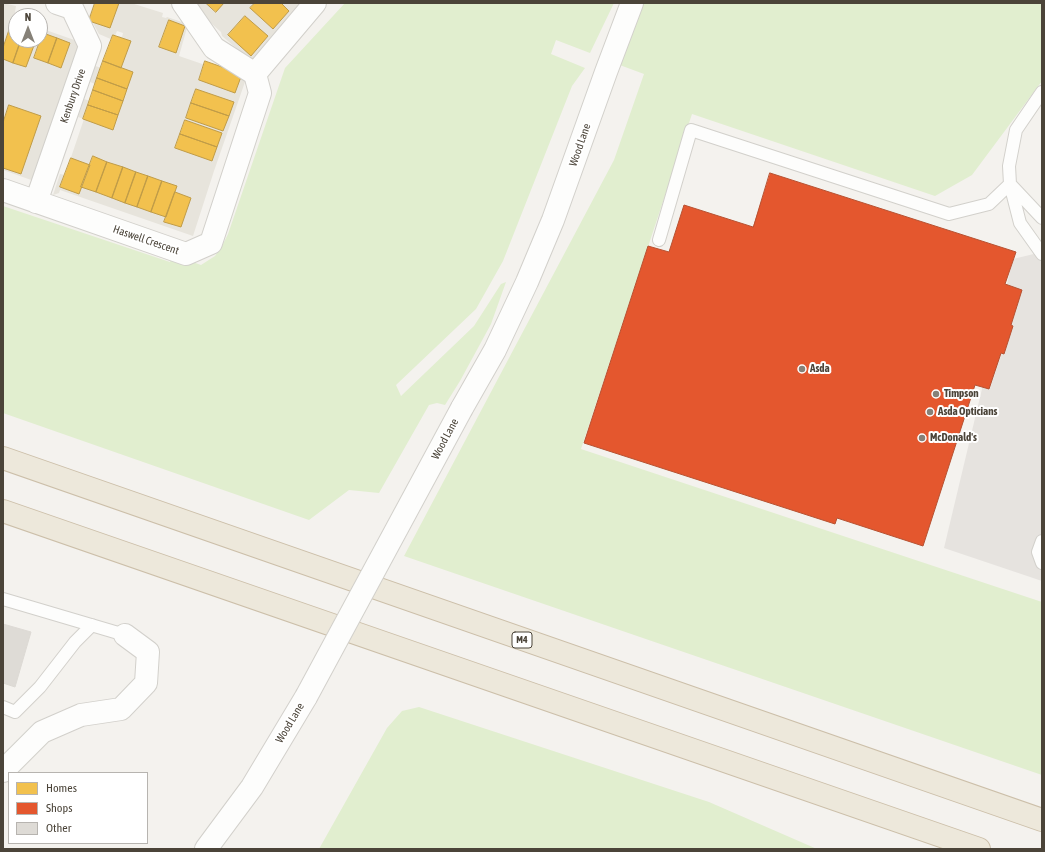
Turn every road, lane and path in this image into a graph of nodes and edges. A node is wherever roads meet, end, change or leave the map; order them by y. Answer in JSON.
{"nodes":[{"id":1,"x":183,"y":3,"type":"edge"},
{"id":2,"x":315,"y":3,"type":"edge"},
{"id":3,"x":632,"y":3,"type":"edge"},
{"id":4,"x":68,"y":5,"type":"edge"},
{"id":5,"x":256,"y":74,"type":"junction"},
{"id":6,"x":1042,"y":92,"type":"edge"},
{"id":7,"x":1010,"y":184,"type":"junction"},
{"id":8,"x":3,"y":190,"type":"edge"},
{"id":9,"x":36,"y":202,"type":"junction"},
{"id":10,"x":1042,"y":218,"type":"edge"},
{"id":11,"x":658,"y":240,"type":"dead end"},
{"id":12,"x":1042,"y":254,"type":"edge"},
{"id":13,"x":3,"y":458,"type":"edge"},
{"id":14,"x":3,"y":511,"type":"edge"},
{"id":15,"x":1042,"y":541,"type":"edge"},
{"id":16,"x":1042,"y":563,"type":"edge"},
{"id":17,"x":3,"y":599,"type":"edge"},
{"id":18,"x":92,"y":625,"type":"junction"},
{"id":19,"x":125,"y":635,"type":"joint"},
{"id":20,"x":3,"y":707,"type":"edge"},
{"id":21,"x":3,"y":771,"type":"edge"},
{"id":22,"x":1042,"y":820,"type":"edge"},
{"id":23,"x":206,"y":849,"type":"edge"},
{"id":24,"x":979,"y":849,"type":"edge"}],
"edges":[{"from":1,"to":5,"type":"street"},
{"from":2,"to":5,"type":"street"},
{"from":3,"to":23,"type":"street","name":"Wood Lane","bridge":true},
{"from":4,"to":9,"type":"street","name":"Kenbury Drive"},
{"from":5,"to":9,"type":"street","name":"Haswell Crescent"},
{"from":6,"to":7,"type":"lane"},
{"from":7,"to":10,"type":"lane"},
{"from":7,"to":11,"type":"lane"},
{"from":7,"to":12,"type":"lane"},
{"from":8,"to":9,"type":"street","name":"Haswell Crescent"},
{"from":13,"to":22,"type":"highway","number":"M4"},
{"from":14,"to":24,"type":"highway"},
{"from":15,"to":16,"type":"lane"},
{"from":17,"to":18,"type":"lane"},
{"from":18,"to":19,"type":"lane"},
{"from":18,"to":20,"type":"lane"},
{"from":19,"to":21,"type":"street"}]}
